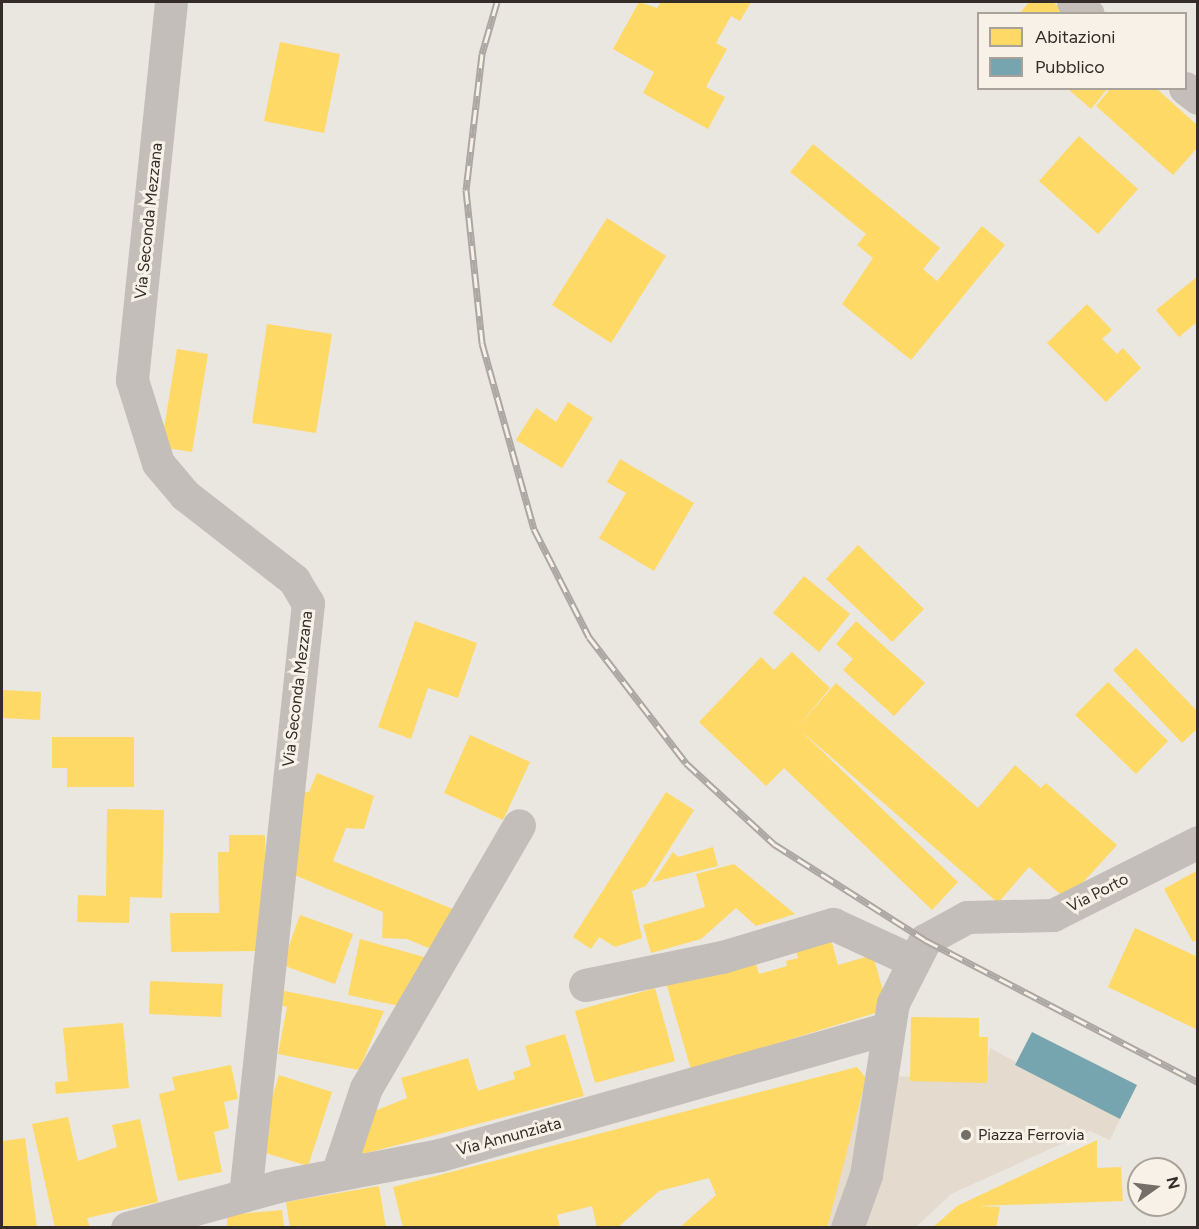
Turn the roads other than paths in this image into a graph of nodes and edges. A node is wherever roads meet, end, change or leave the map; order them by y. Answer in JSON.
{"nodes":[{"id":1,"x":171,"y":2,"type":"edge"},
{"id":2,"x":1073,"y":2,"type":"edge"},
{"id":3,"x":1086,"y":12,"type":"edge"},
{"id":4,"x":519,"y":825,"type":"dead end"},
{"id":5,"x":1197,"y":842,"type":"edge"},
{"id":6,"x":918,"y":950,"type":"junction"},
{"id":7,"x":585,"y":984,"type":"dead end"},
{"id":8,"x":886,"y":1029,"type":"junction"},
{"id":9,"x":337,"y":1174,"type":"junction"},
{"id":10,"x":245,"y":1195,"type":"junction"},
{"id":11,"x":127,"y":1227,"type":"edge"},
{"id":12,"x":847,"y":1227,"type":"edge"}],
"edges":[{"from":1,"to":10,"type":"street","name":"Via Seconda Mezzana"},
{"from":2,"to":3,"type":"street"},
{"from":4,"to":9,"type":"street"},
{"from":5,"to":6,"type":"street","name":"Via Porto"},
{"from":6,"to":7,"type":"street"},
{"from":6,"to":8,"type":"street"},
{"from":8,"to":9,"type":"street","name":"Via Annunziata"},
{"from":8,"to":12,"type":"street"},
{"from":9,"to":10,"type":"street","name":"Via Annunziata"},
{"from":10,"to":11,"type":"street","name":"Via Annunziata"}]}
